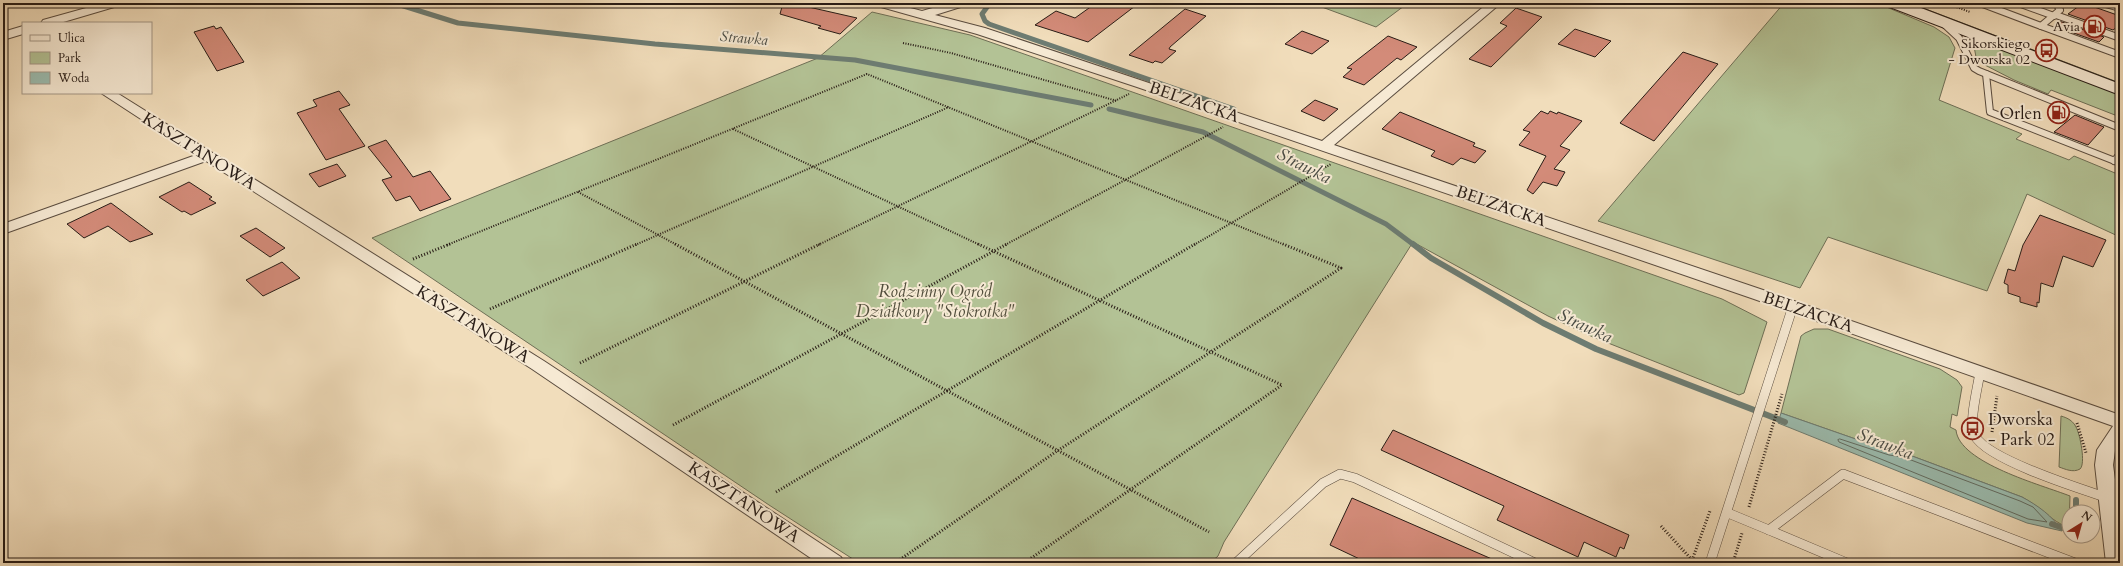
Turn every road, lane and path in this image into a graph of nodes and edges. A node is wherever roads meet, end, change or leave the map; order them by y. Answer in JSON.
{"nodes":[{"id":1,"x":117,"y":3,"type":"edge"},
{"id":2,"x":878,"y":3,"type":"edge"},
{"id":3,"x":1495,"y":3,"type":"edge"},
{"id":4,"x":1893,"y":3,"type":"edge"},
{"id":5,"x":1922,"y":3,"type":"edge"},
{"id":6,"x":1980,"y":3,"type":"edge"},
{"id":7,"x":2018,"y":3,"type":"edge"},
{"id":8,"x":2056,"y":3,"type":"edge"},
{"id":9,"x":2102,"y":3,"type":"edge"},
{"id":10,"x":956,"y":4,"type":"edge"},
{"id":11,"x":2120,"y":8,"type":"edge"},
{"id":12,"x":921,"y":16,"type":"junction"},
{"id":13,"x":2055,"y":16,"type":"junction"},
{"id":14,"x":1940,"y":21,"type":"junction"},
{"id":15,"x":50,"y":22,"type":"edge"},
{"id":16,"x":961,"y":26,"type":"junction"},
{"id":17,"x":2041,"y":26,"type":"junction"},
{"id":18,"x":2120,"y":38,"type":"edge"},
{"id":19,"x":903,"y":43,"type":"dead end"},
{"id":20,"x":2120,"y":55,"type":"edge"},
{"id":21,"x":1986,"y":74,"type":"junction"},
{"id":22,"x":2120,"y":78,"type":"edge"},
{"id":23,"x":2120,"y":90,"type":"edge"},
{"id":24,"x":1133,"y":92,"type":"dead end"},
{"id":25,"x":110,"y":94,"type":"edge"},
{"id":26,"x":1117,"y":101,"type":"junction"},
{"id":27,"x":949,"y":107,"type":"junction"},
{"id":28,"x":2120,"y":128,"type":"edge"},
{"id":29,"x":733,"y":129,"type":"junction"},
{"id":30,"x":1217,"y":131,"type":"dead end"},
{"id":31,"x":1034,"y":142,"type":"junction"},
{"id":32,"x":1324,"y":146,"type":"junction"},
{"id":33,"x":2120,"y":154,"type":"edge"},
{"id":34,"x":207,"y":156,"type":"junction"},
{"id":35,"x":2117,"y":162,"type":"edge"},
{"id":36,"x":1332,"y":163,"type":"dead end"},
{"id":37,"x":812,"y":167,"type":"junction"},
{"id":38,"x":1127,"y":181,"type":"junction"},
{"id":39,"x":577,"y":192,"type":"junction"},
{"id":40,"x":897,"y":206,"type":"junction"},
{"id":41,"x":1230,"y":223,"type":"junction"},
{"id":42,"x":3,"y":229,"type":"edge"},
{"id":43,"x":656,"y":235,"type":"junction"},
{"id":44,"x":994,"y":252,"type":"junction"},
{"id":45,"x":413,"y":259,"type":"dead end"},
{"id":46,"x":742,"y":282,"type":"junction"},
{"id":47,"x":1098,"y":301,"type":"junction"},
{"id":48,"x":1793,"y":306,"type":"junction"},
{"id":49,"x":490,"y":308,"type":"dead end"},
{"id":50,"x":840,"y":335,"type":"junction"},
{"id":51,"x":1210,"y":352,"type":"junction"},
{"id":52,"x":580,"y":363,"type":"dead end"},
{"id":53,"x":1979,"y":380,"type":"junction"},
{"id":54,"x":946,"y":391,"type":"junction"},
{"id":55,"x":1782,"y":392,"type":"dead end"},
{"id":56,"x":2075,"y":422,"type":"dead end"},
{"id":57,"x":2120,"y":422,"type":"edge"},
{"id":58,"x":673,"y":425,"type":"dead end"},
{"id":59,"x":2120,"y":430,"type":"edge"},
{"id":60,"x":1991,"y":436,"type":"dead end"},
{"id":61,"x":1057,"y":451,"type":"junction"},
{"id":62,"x":2087,"y":460,"type":"dead end"},
{"id":63,"x":1130,"y":490,"type":"junction"},
{"id":64,"x":776,"y":492,"type":"dead end"},
{"id":65,"x":2108,"y":498,"type":"junction"},
{"id":66,"x":1728,"y":512,"type":"junction"},
{"id":67,"x":1745,"y":520,"type":"junction"},
{"id":68,"x":1662,"y":526,"type":"dead end"},
{"id":69,"x":1769,"y":530,"type":"junction"},
{"id":70,"x":1209,"y":532,"type":"dead end"},
{"id":71,"x":1692,"y":560,"type":"dead end"},
{"id":72,"x":834,"y":563,"type":"edge"},
{"id":73,"x":895,"y":563,"type":"edge"},
{"id":74,"x":1024,"y":563,"type":"edge"},
{"id":75,"x":1236,"y":563,"type":"edge"},
{"id":76,"x":1536,"y":563,"type":"edge"},
{"id":77,"x":1710,"y":563,"type":"edge"},
{"id":78,"x":1733,"y":563,"type":"edge"},
{"id":79,"x":1847,"y":563,"type":"edge"},
{"id":80,"x":2075,"y":563,"type":"edge"},
{"id":81,"x":2116,"y":563,"type":"edge"}],
"edges":[{"from":1,"to":15,"type":"street"},
{"from":2,"to":12,"type":"street","name":"BELZACKA"},
{"from":3,"to":32,"type":"street"},
{"from":4,"to":14,"type":"main road"},
{"from":5,"to":22,"type":"main road"},
{"from":6,"to":17,"type":"lane"},
{"from":7,"to":13,"type":"lane"},
{"from":8,"to":13,"type":"lane"},
{"from":9,"to":11,"type":"street"},
{"from":10,"to":12,"type":"street"},
{"from":10,"to":16,"type":"street"},
{"from":12,"to":16,"type":"street","name":"BELZACKA"},
{"from":13,"to":17,"type":"lane"},
{"from":13,"to":18,"type":"lane"},
{"from":14,"to":21,"type":"lane"},
{"from":14,"to":23,"type":"main road"},
{"from":16,"to":32,"type":"street","name":"BELZACKA"},
{"from":17,"to":20,"type":"lane"},
{"from":19,"to":26,"type":"path"},
{"from":21,"to":28,"type":"lane"},
{"from":21,"to":35,"type":"lane"},
{"from":24,"to":26,"type":"path"},
{"from":25,"to":34,"type":"street","name":"KASZTANOWA"},
{"from":26,"to":31,"type":"path"},
{"from":27,"to":29,"type":"path"},
{"from":27,"to":31,"type":"path"},
{"from":27,"to":37,"type":"path"},
{"from":29,"to":37,"type":"path"},
{"from":29,"to":39,"type":"path"},
{"from":30,"to":38,"type":"path"},
{"from":31,"to":38,"type":"path"},
{"from":31,"to":40,"type":"path"},
{"from":32,"to":48,"type":"street","name":"BELZACKA"},
{"from":33,"to":35,"type":"lane"},
{"from":34,"to":42,"type":"street"},
{"from":34,"to":72,"type":"street","name":"KASZTANOWA"},
{"from":36,"to":41,"type":"path"},
{"from":37,"to":40,"type":"path"},
{"from":37,"to":43,"type":"path"},
{"from":38,"to":41,"type":"path"},
{"from":38,"to":44,"type":"path"},
{"from":39,"to":43,"type":"path"},
{"from":39,"to":45,"type":"path"},
{"from":40,"to":44,"type":"path"},
{"from":40,"to":46,"type":"path"},
{"from":41,"to":47,"type":"path"},
{"from":41,"to":51,"type":"path"},
{"from":43,"to":46,"type":"path"},
{"from":43,"to":49,"type":"path"},
{"from":44,"to":47,"type":"path"},
{"from":44,"to":50,"type":"path"},
{"from":46,"to":50,"type":"path"},
{"from":46,"to":52,"type":"path"},
{"from":47,"to":51,"type":"path"},
{"from":47,"to":54,"type":"path"},
{"from":48,"to":53,"type":"street","name":"BELZACKA"},
{"from":48,"to":66,"type":"lane"},
{"from":50,"to":54,"type":"path"},
{"from":50,"to":58,"type":"path"},
{"from":51,"to":61,"type":"path"},
{"from":51,"to":63,"type":"path"},
{"from":53,"to":57,"type":"street","name":"BELZACKA"},
{"from":53,"to":60,"type":"path"},
{"from":53,"to":65,"type":"lane"},
{"from":54,"to":61,"type":"path"},
{"from":54,"to":64,"type":"path"},
{"from":55,"to":67,"type":"path"},
{"from":56,"to":62,"type":"path"},
{"from":59,"to":65,"type":"street"},
{"from":61,"to":63,"type":"path"},
{"from":61,"to":73,"type":"path"},
{"from":63,"to":70,"type":"path"},
{"from":63,"to":74,"type":"path"},
{"from":65,"to":81,"type":"street"},
{"from":66,"to":67,"type":"lane"},
{"from":66,"to":77,"type":"lane"},
{"from":67,"to":69,"type":"lane"},
{"from":67,"to":78,"type":"path"},
{"from":68,"to":71,"type":"path"},
{"from":69,"to":79,"type":"lane"},
{"from":69,"to":80,"type":"lane"},
{"from":75,"to":76,"type":"lane"}]}
